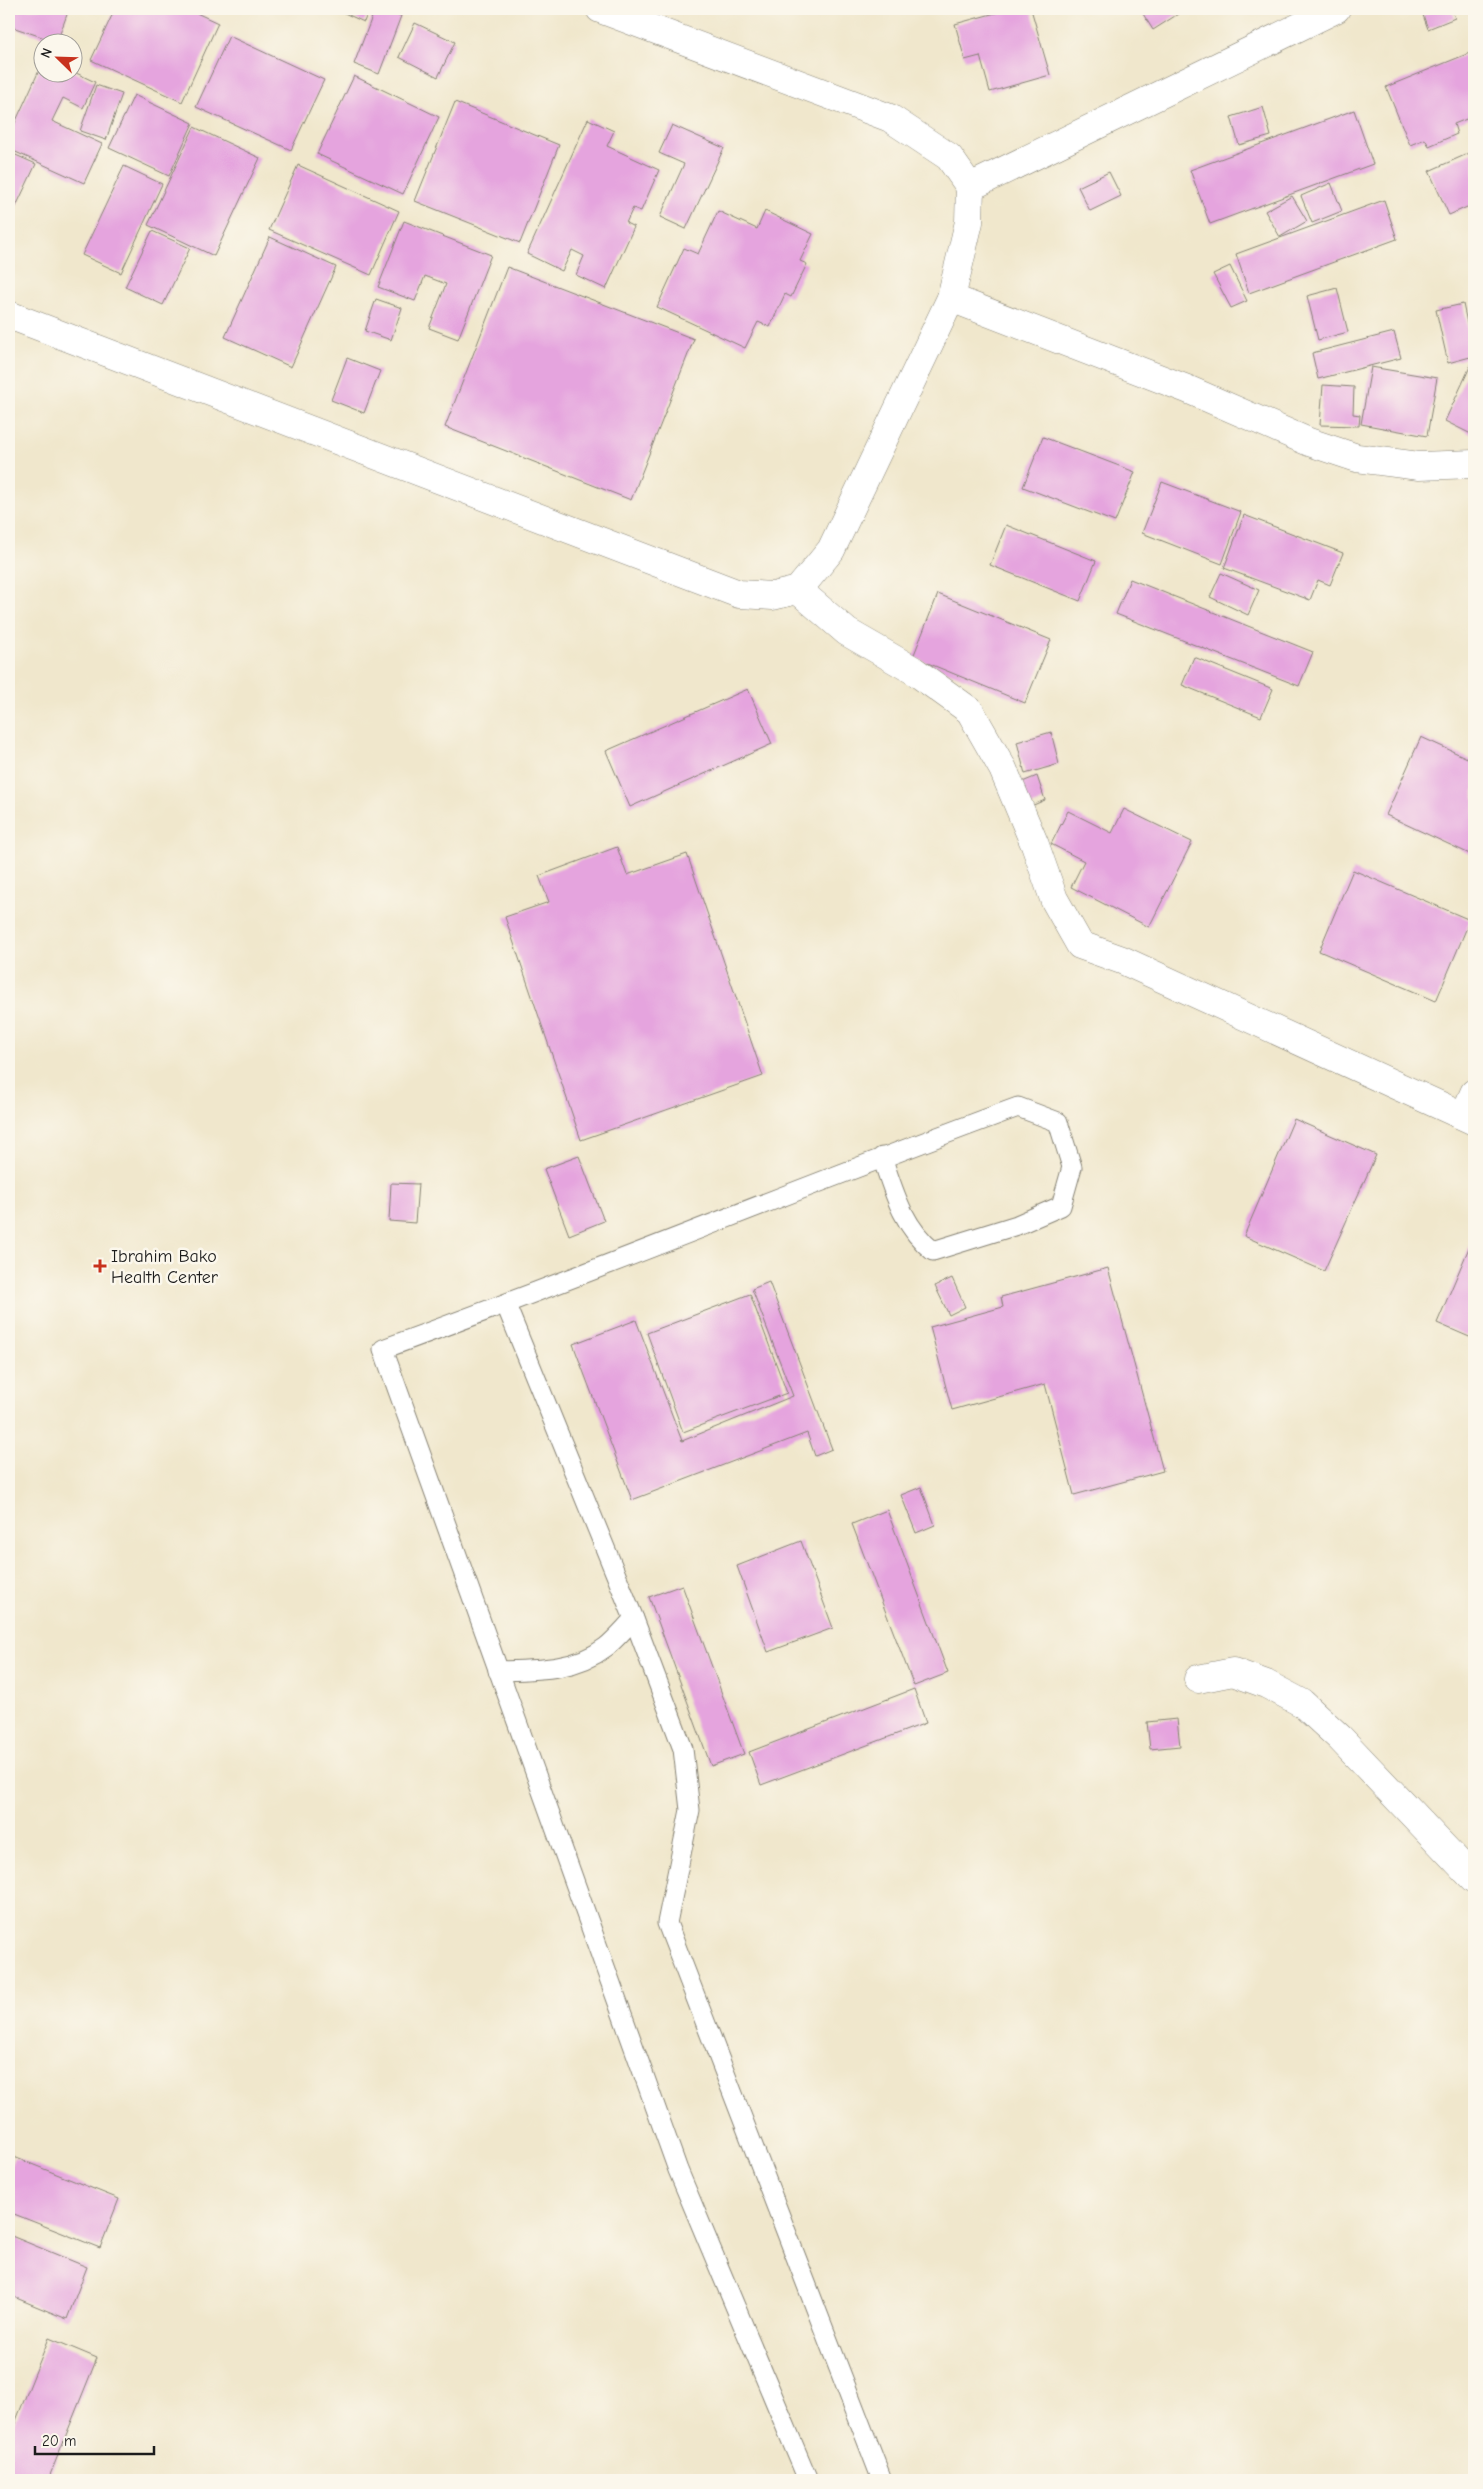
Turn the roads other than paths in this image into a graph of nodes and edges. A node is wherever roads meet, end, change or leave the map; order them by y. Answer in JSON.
{"nodes":[{"id":1,"x":600,"y":9,"type":"edge"},
{"id":2,"x":1336,"y":9,"type":"edge"},
{"id":3,"x":970,"y":187,"type":"junction"},
{"id":4,"x":951,"y":298,"type":"junction"},
{"id":5,"x":9,"y":315,"type":"edge"},
{"id":6,"x":1474,"y":464,"type":"edge"},
{"id":7,"x":798,"y":590,"type":"junction"},
{"id":8,"x":1471,"y":1110,"type":"edge"},
{"id":9,"x":882,"y":1157,"type":"junction"},
{"id":10,"x":506,"y":1305,"type":"junction"},
{"id":11,"x":634,"y":1619,"type":"junction"},
{"id":12,"x":498,"y":1671,"type":"junction"},
{"id":13,"x":1198,"y":1680,"type":"dead end"},
{"id":14,"x":1474,"y":1879,"type":"edge"},
{"id":15,"x":808,"y":2480,"type":"edge"},
{"id":16,"x":882,"y":2480,"type":"edge"}],
"edges":[{"from":1,"to":3,"type":"street"},
{"from":2,"to":3,"type":"street"},
{"from":3,"to":4,"type":"street"},
{"from":4,"to":6,"type":"street"},
{"from":4,"to":7,"type":"street"},
{"from":5,"to":7,"type":"street"},
{"from":7,"to":8,"type":"street"},
{"from":9,"to":9,"type":"lane"},
{"from":9,"to":10,"type":"lane"},
{"from":10,"to":11,"type":"lane"},
{"from":10,"to":12,"type":"lane"},
{"from":11,"to":12,"type":"lane"},
{"from":11,"to":16,"type":"lane"},
{"from":12,"to":15,"type":"lane"},
{"from":13,"to":14,"type":"street"}]}
